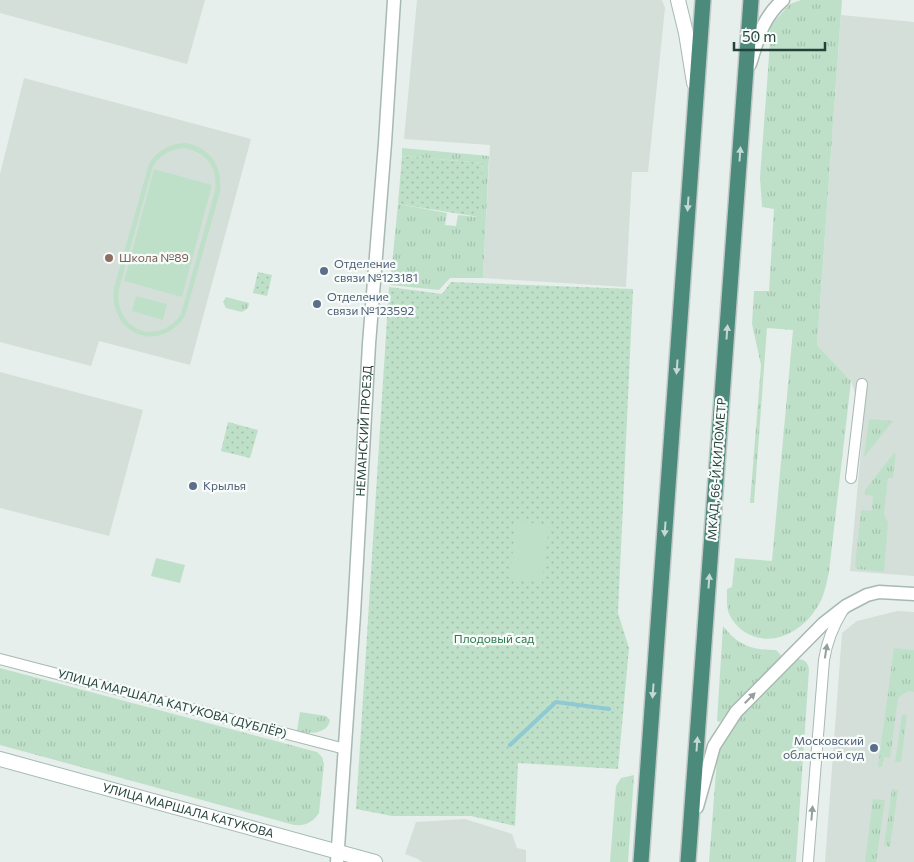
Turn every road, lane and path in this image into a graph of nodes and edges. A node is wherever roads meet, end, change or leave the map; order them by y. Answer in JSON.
{"nodes":[{"id":1,"x":394,"y":0,"type":"edge"},
{"id":2,"x":678,"y":0,"type":"edge"},
{"id":3,"x":703,"y":0,"type":"edge"},
{"id":4,"x":751,"y":0,"type":"edge"},
{"id":5,"x":783,"y":0,"type":"edge"},
{"id":6,"x":746,"y":76,"type":"junction"},
{"id":7,"x":696,"y":98,"type":"junction"},
{"id":8,"x":862,"y":384,"type":"dead end"},
{"id":9,"x":851,"y":478,"type":"dead end"},
{"id":10,"x":914,"y":594,"type":"edge"},
{"id":11,"x":846,"y":606,"type":"junction"},
{"id":12,"x":0,"y":659,"type":"edge"},
{"id":13,"x":345,"y":749,"type":"junction"},
{"id":14,"x":0,"y":759,"type":"edge"},
{"id":15,"x":338,"y":856,"type":"edge"},
{"id":16,"x":689,"y":858,"type":"edge"},
{"id":17,"x":375,"y":862,"type":"edge"},
{"id":18,"x":641,"y":862,"type":"edge"},
{"id":19,"x":808,"y":862,"type":"edge"}],
"edges":[{"from":1,"to":13,"type":"street","name":"НЕМАНСКИЙ ПРОЕЗД"},
{"from":2,"to":7,"type":"main road"},
{"from":3,"to":7,"type":"highway"},
{"from":4,"to":6,"type":"highway","name":"МКАД, 66-Й КИЛОМЕТР"},
{"from":5,"to":6,"type":"street"},
{"from":16,"to":6,"type":"highway","name":"МКАД, 66-Й КИЛОМЕТР","one_way":true},
{"from":7,"to":18,"type":"highway","one_way":true},
{"from":8,"to":9,"type":"street"},
{"from":10,"to":11,"type":"street"},
{"from":16,"to":11,"type":"street","one_way":true},
{"from":19,"to":11,"type":"street","one_way":true},
{"from":12,"to":13,"type":"street","name":"УЛИЦА МАРШАЛА КАТУКОВА (ДУБЛЁР)"},
{"from":13,"to":15,"type":"street","name":"НЕМАНСКИЙ ПРОЕЗД"},
{"from":14,"to":15,"type":"main road","name":"УЛИЦА МАРШАЛА КАТУКОВА"},
{"from":15,"to":17,"type":"main road","name":"УЛИЦА МАРШАЛА КАТУКОВА"}]}
